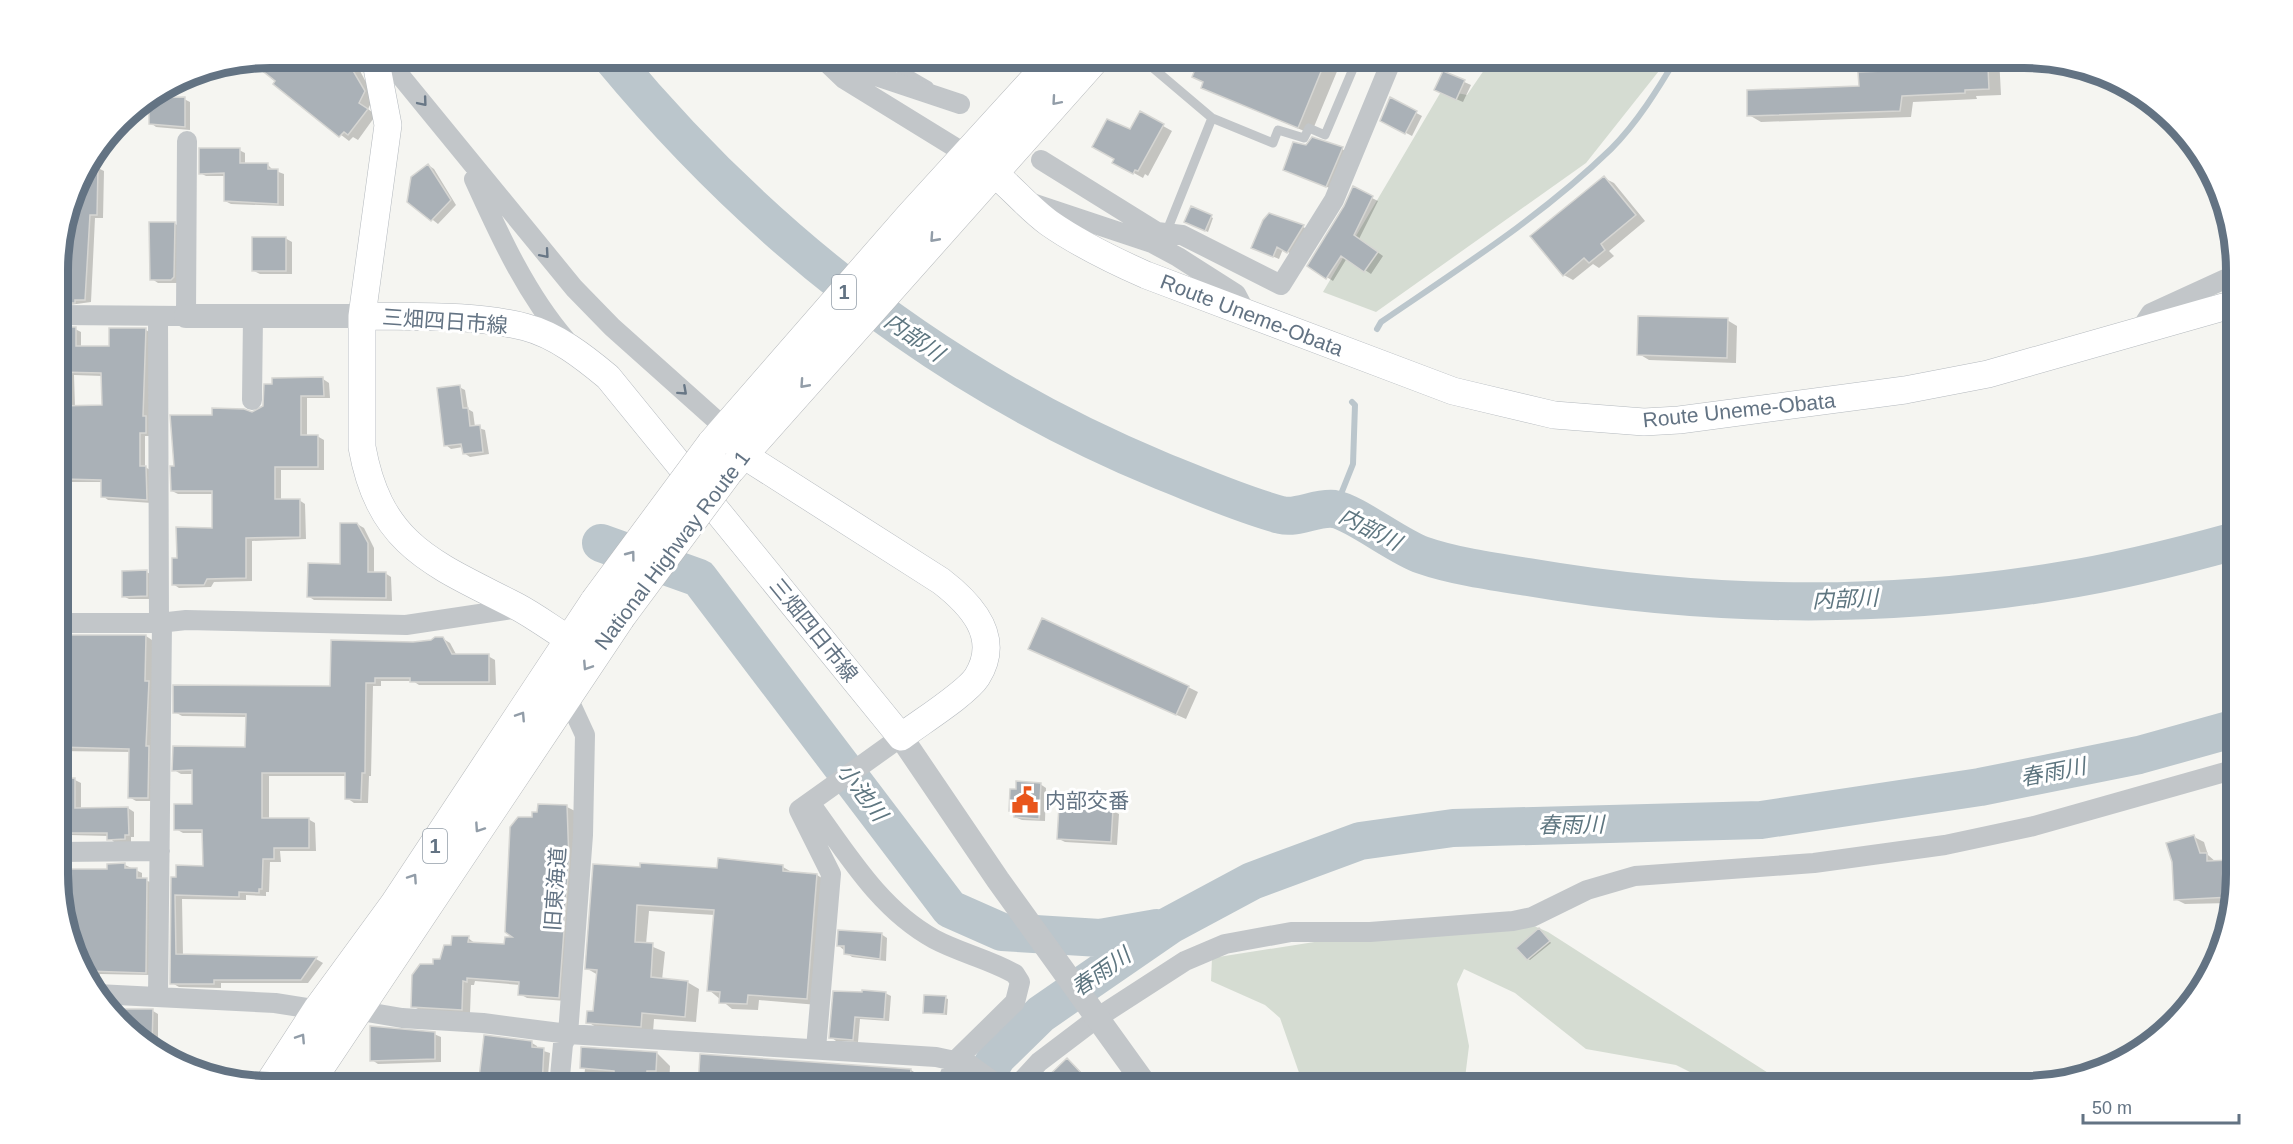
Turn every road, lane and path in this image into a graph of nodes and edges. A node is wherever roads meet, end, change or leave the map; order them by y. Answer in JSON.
{"nodes":[{"id":1,"x":377,"y":68,"type":"edge"},
{"id":2,"x":394,"y":68,"type":"edge"},
{"id":3,"x":847,"y":68,"type":"edge"},
{"id":4,"x":898,"y":68,"type":"edge"},
{"id":5,"x":1050,"y":68,"type":"edge"},
{"id":6,"x":1083,"y":68,"type":"edge"},
{"id":7,"x":1153,"y":68,"type":"edge"},
{"id":8,"x":1353,"y":68,"type":"edge"},
{"id":9,"x":1388,"y":68,"type":"edge"},
{"id":10,"x":960,"y":104,"type":"joint"},
{"id":11,"x":1212,"y":118,"type":"junction"},
{"id":12,"x":187,"y":141,"type":"dead end"},
{"id":13,"x":460,"y":146,"type":"junction"},
{"id":14,"x":1041,"y":160,"type":"dead end"},
{"id":15,"x":982,"y":164,"type":"junction"},
{"id":16,"x":1026,"y":201,"type":"junction"},
{"id":17,"x":1158,"y":236,"type":"junction"},
{"id":18,"x":2226,"y":279,"type":"edge"},
{"id":19,"x":2226,"y":306,"type":"edge"},
{"id":20,"x":1246,"y":313,"type":"junction"},
{"id":21,"x":68,"y":315,"type":"edge"},
{"id":22,"x":158,"y":315,"type":"junction"},
{"id":23,"x":186,"y":316,"type":"junction"},
{"id":24,"x":253,"y":316,"type":"junction"},
{"id":25,"x":362,"y":316,"type":"junction"},
{"id":26,"x":2138,"y":333,"type":"junction"},
{"id":27,"x":576,"y":351,"type":"junction"},
{"id":28,"x":252,"y":400,"type":"dead end"},
{"id":29,"x":736,"y":438,"type":"junction"},
{"id":30,"x":519,"y":608,"type":"junction"},
{"id":31,"x":607,"y":609,"type":"junction"},
{"id":32,"x":68,"y":623,"type":"edge"},
{"id":33,"x":160,"y":623,"type":"junction"},
{"id":34,"x":570,"y":640,"type":"junction"},
{"id":35,"x":567,"y":696,"type":"junction"},
{"id":36,"x":901,"y":737,"type":"junction"},
{"id":37,"x":2226,"y":773,"type":"edge"},
{"id":38,"x":812,"y":802,"type":"junction"},
{"id":39,"x":160,"y":851,"type":"junction"},
{"id":40,"x":68,"y":852,"type":"edge"},
{"id":41,"x":108,"y":994,"type":"edge"},
{"id":42,"x":158,"y":996,"type":"junction"},
{"id":43,"x":319,"y":1010,"type":"junction"},
{"id":44,"x":355,"y":1010,"type":"junction"},
{"id":45,"x":1092,"y":1012,"type":"junction"},
{"id":46,"x":568,"y":1034,"type":"junction"},
{"id":47,"x":816,"y":1049,"type":"junction"},
{"id":48,"x":962,"y":1062,"type":"junction"},
{"id":49,"x":276,"y":1076,"type":"edge"},
{"id":50,"x":312,"y":1076,"type":"edge"},
{"id":51,"x":560,"y":1076,"type":"edge"},
{"id":52,"x":952,"y":1076,"type":"edge"},
{"id":53,"x":987,"y":1076,"type":"edge"},
{"id":54,"x":1020,"y":1076,"type":"edge"},
{"id":55,"x":1139,"y":1076,"type":"edge"}],
"edges":[{"from":1,"to":25,"type":"main road"},
{"from":2,"to":13,"type":"street","one_way":true},
{"from":3,"to":10,"type":"street"},
{"from":3,"to":15,"type":"street"},
{"from":4,"to":10,"type":"lane"},
{"from":5,"to":15,"type":"highway","name":"National Highway Route 1","number":"1"},
{"from":6,"to":15,"type":"highway","name":"National Highway Route 1","number":"1","one_way":true},
{"from":7,"to":11,"type":"lane"},
{"from":8,"to":11,"type":"lane"},
{"from":9,"to":17,"type":"street"},
{"from":11,"to":17,"type":"lane"},
{"from":12,"to":23,"type":"street"},
{"from":13,"to":27,"type":"street"},
{"from":13,"to":29,"type":"street","one_way":true},
{"from":14,"to":17,"type":"street"},
{"from":15,"to":16,"type":"main road","name":"Route Uneme-Obata"},
{"from":15,"to":29,"type":"highway","name":"National Highway Route 1","number":"1","one_way":true},
{"from":15,"to":29,"type":"highway","name":"National Highway Route 1","number":"1"},
{"from":16,"to":17,"type":"street"},
{"from":16,"to":20,"type":"main road","name":"Route Uneme-Obata"},
{"from":17,"to":20,"type":"street"},
{"from":18,"to":26,"type":"street"},
{"from":19,"to":26,"type":"main road","name":"Route Uneme-Obata"},
{"from":20,"to":26,"type":"main road","name":"Route Uneme-Obata"},
{"from":21,"to":22,"type":"street"},
{"from":22,"to":23,"type":"street"},
{"from":22,"to":33,"type":"street"},
{"from":23,"to":24,"type":"street"},
{"from":24,"to":25,"type":"street"},
{"from":24,"to":28,"type":"street"},
{"from":25,"to":27,"type":"main road","name":"三畑四日市線"},
{"from":25,"to":30,"type":"main road"},
{"from":27,"to":36,"type":"main road","name":"三畑四日市線"},
{"from":29,"to":31,"type":"highway","name":"National Highway Route 1","number":"1","bridge":true},
{"from":29,"to":36,"type":"main road"},
{"from":30,"to":33,"type":"street"},
{"from":30,"to":34,"type":"main road"},
{"from":31,"to":34,"type":"highway","name":"National Highway Route 1","number":"1"},
{"from":31,"to":35,"type":"highway","name":"National Highway Route 1","number":"1","one_way":true},
{"from":32,"to":33,"type":"street"},
{"from":33,"to":39,"type":"street"},
{"from":43,"to":34,"type":"highway","name":"National Highway Route 1","number":"1","one_way":true},
{"from":35,"to":44,"type":"highway","name":"National Highway Route 1","number":"1","one_way":true},
{"from":35,"to":46,"type":"street","name":"旧東海道"},
{"from":36,"to":38,"type":"street"},
{"from":36,"to":45,"type":"street"},
{"from":37,"to":45,"type":"street"},
{"from":38,"to":47,"type":"street"},
{"from":38,"to":48,"type":"street"},
{"from":39,"to":40,"type":"street"},
{"from":39,"to":42,"type":"street"},
{"from":41,"to":42,"type":"street"},
{"from":42,"to":43,"type":"street"},
{"from":43,"to":44,"type":"street"},
{"from":49,"to":43,"type":"highway","name":"National Highway Route 1","number":"1","one_way":true},
{"from":44,"to":46,"type":"street"},
{"from":44,"to":50,"type":"highway","name":"National Highway Route 1","number":"1"},
{"from":45,"to":54,"type":"street"},
{"from":45,"to":55,"type":"street"},
{"from":46,"to":47,"type":"street"},
{"from":46,"to":51,"type":"street","name":"旧東海道"},
{"from":47,"to":48,"type":"street"},
{"from":48,"to":52,"type":"street"},
{"from":48,"to":53,"type":"street"}]}
